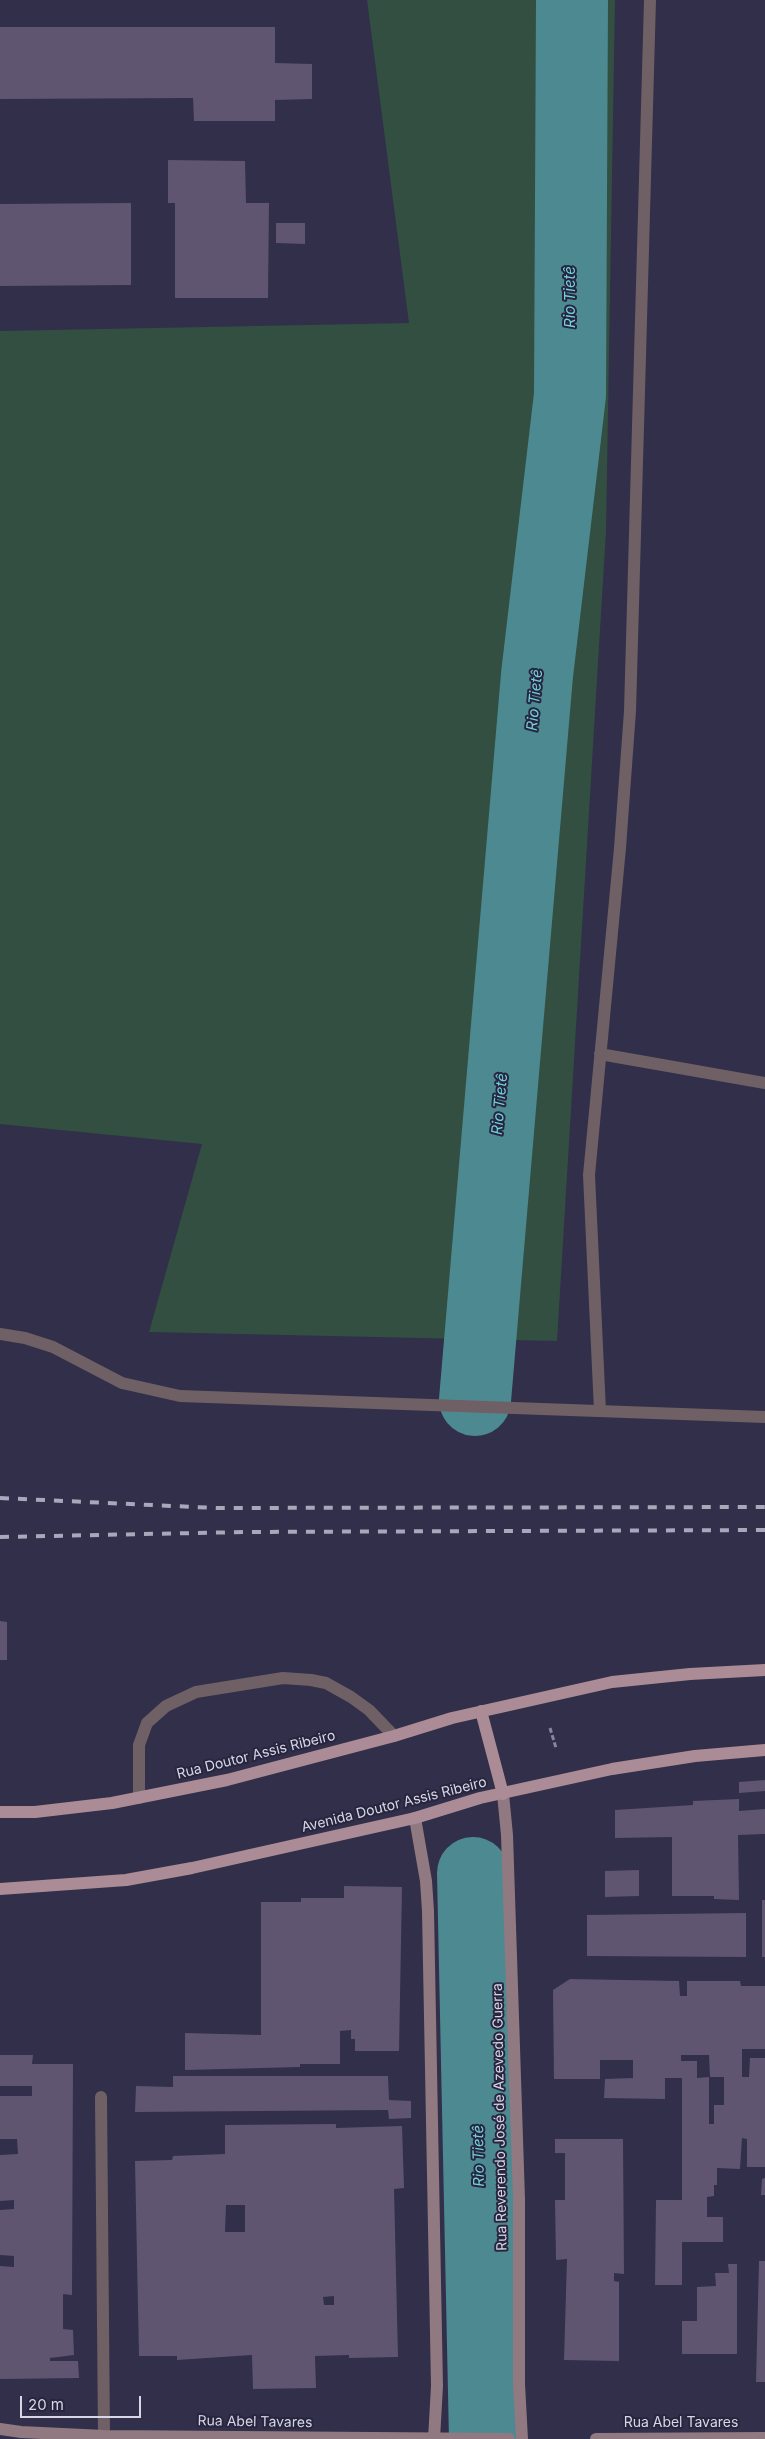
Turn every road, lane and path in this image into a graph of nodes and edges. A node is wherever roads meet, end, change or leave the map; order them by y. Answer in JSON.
{"nodes":[{"id":1,"x":650,"y":0,"type":"edge"},
{"id":2,"x":600,"y":1054,"type":"junction"},
{"id":3,"x":765,"y":1083,"type":"edge"},
{"id":4,"x":0,"y":1334,"type":"edge"},
{"id":5,"x":600,"y":1411,"type":"junction"},
{"id":6,"x":765,"y":1417,"type":"edge"},
{"id":7,"x":765,"y":1670,"type":"edge"},
{"id":8,"x":481,"y":1711,"type":"junction"},
{"id":9,"x":550,"y":1728,"type":"dead end"},
{"id":10,"x":394,"y":1736,"type":"junction"},
{"id":11,"x":556,"y":1748,"type":"dead end"},
{"id":12,"x":765,"y":1750,"type":"edge"},
{"id":13,"x":503,"y":1794,"type":"junction"},
{"id":14,"x":139,"y":1798,"type":"junction"},
{"id":15,"x":0,"y":1812,"type":"edge"},
{"id":16,"x":415,"y":1818,"type":"junction"},
{"id":17,"x":0,"y":1889,"type":"edge"},
{"id":18,"x":102,"y":2097,"type":"dead end"},
{"id":19,"x":0,"y":2428,"type":"edge"},
{"id":20,"x":21,"y":2436,"type":"edge"},
{"id":21,"x":104,"y":2436,"type":"junction"},
{"id":22,"x":434,"y":2438,"type":"edge"},
{"id":23,"x":448,"y":2438,"type":"edge"},
{"id":24,"x":765,"y":2438,"type":"edge"},
{"id":25,"x":507,"y":2439,"type":"edge"},
{"id":26,"x":522,"y":2439,"type":"edge"},
{"id":27,"x":596,"y":2439,"type":"edge"}],
"edges":[{"from":1,"to":2,"type":"street"},
{"from":2,"to":3,"type":"street"},
{"from":2,"to":5,"type":"street"},
{"from":4,"to":5,"type":"street"},
{"from":5,"to":6,"type":"street"},
{"from":7,"to":8,"type":"main road"},
{"from":8,"to":10,"type":"main road","name":"Rua Doutor Assis Ribeiro"},
{"from":8,"to":13,"type":"main road"},
{"from":9,"to":11,"type":"path"},
{"from":10,"to":14,"type":"main road","name":"Rua Doutor Assis Ribeiro"},
{"from":10,"to":14,"type":"street"},
{"from":12,"to":13,"type":"main road","name":"Avenida Doutor Assis Ribeiro"},
{"from":13,"to":16,"type":"main road","name":"Avenida Doutor Assis Ribeiro"},
{"from":13,"to":26,"type":"street","name":"Rua Reverendo José de Azevedo Guerra"},
{"from":14,"to":15,"type":"main road","name":"Rua Doutor Assis Ribeiro"},
{"from":16,"to":17,"type":"main road","name":"Avenida Doutor Assis Ribeiro"},
{"from":16,"to":22,"type":"street"},
{"from":18,"to":21,"type":"street"},
{"from":19,"to":20,"type":"street","name":"Rua Abel Tavares"},
{"from":20,"to":21,"type":"street","name":"Rua Abel Tavares"},
{"from":21,"to":22,"type":"street","name":"Rua Abel Tavares"},
{"from":22,"to":23,"type":"street","name":"Rua Abel Tavares"},
{"from":23,"to":25,"type":"street","name":"Rua Abel Tavares"},
{"from":24,"to":27,"type":"street","name":"Rua Abel Tavares"}]}
